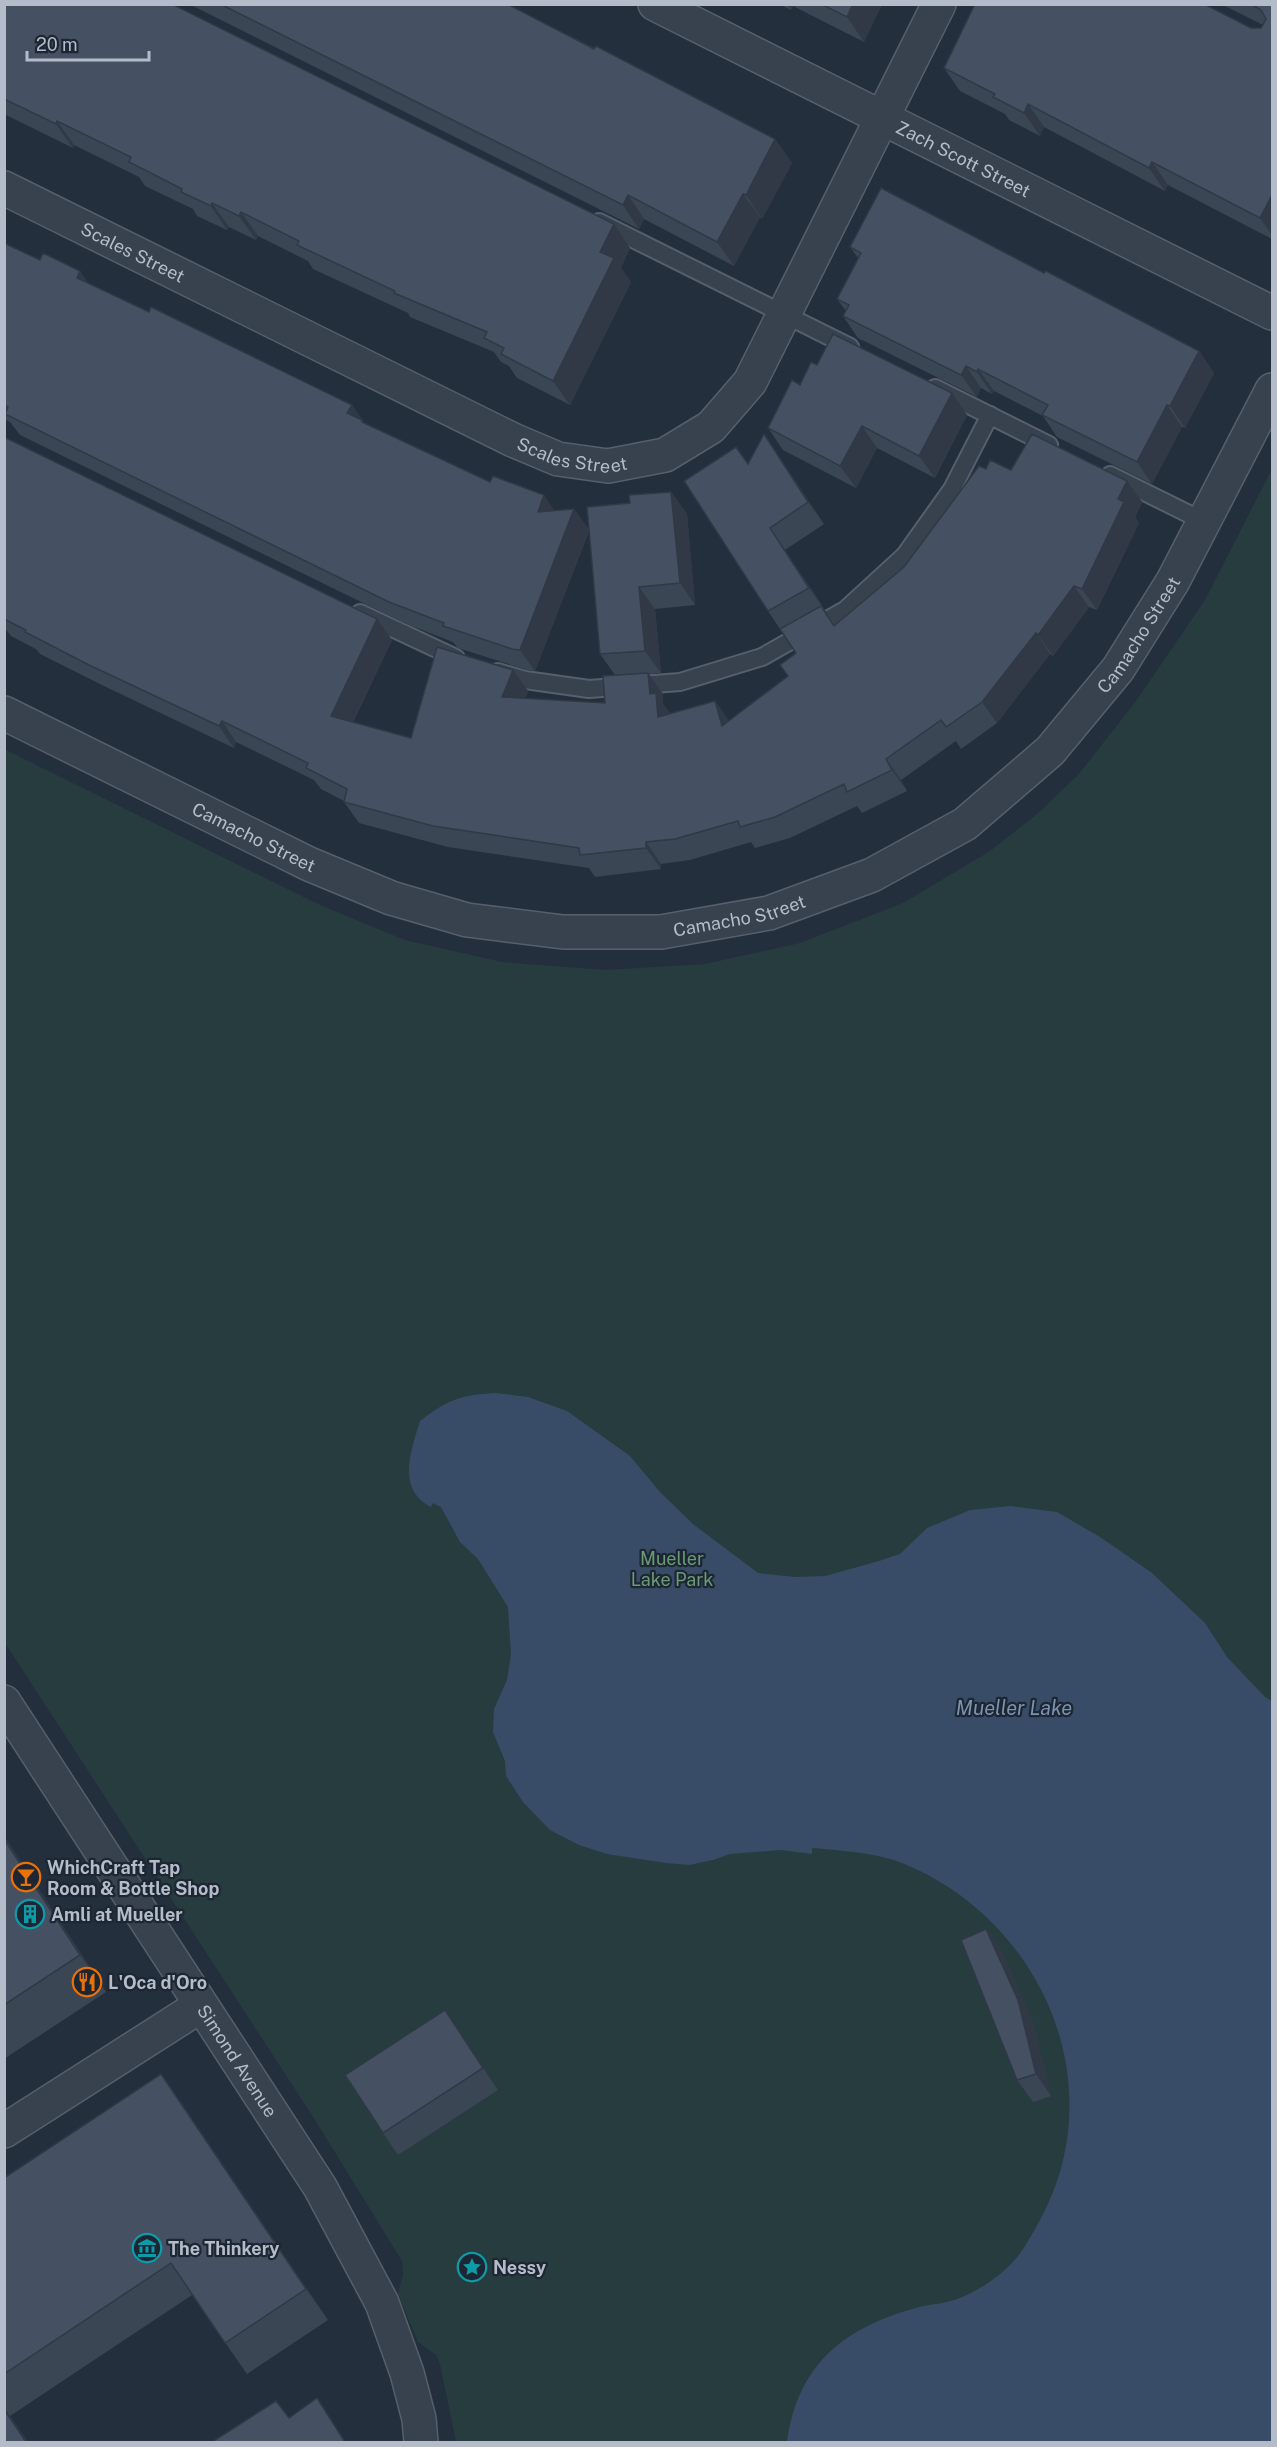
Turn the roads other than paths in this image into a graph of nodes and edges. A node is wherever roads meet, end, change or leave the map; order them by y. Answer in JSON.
{"nodes":[{"id":1,"x":655,"y":4,"type":"edge"},
{"id":2,"x":939,"y":4,"type":"edge"},
{"id":3,"x":884,"y":117,"type":"junction"},
{"id":4,"x":4,"y":188,"type":"edge"},
{"id":5,"x":588,"y":217,"type":"edge"},
{"id":6,"x":1272,"y":313,"type":"edge"},
{"id":7,"x":784,"y":314,"type":"junction"},
{"id":8,"x":866,"y":354,"type":"edge"},
{"id":9,"x":917,"y":379,"type":"edge"},
{"id":10,"x":1272,"y":390,"type":"edge"},
{"id":11,"x":990,"y":415,"type":"junction"},
{"id":12,"x":1065,"y":453,"type":"edge"},
{"id":13,"x":1097,"y":469,"type":"edge"},
{"id":14,"x":1205,"y":522,"type":"junction"},
{"id":15,"x":349,"y":607,"type":"edge"},
{"id":16,"x":4,"y":713,"type":"edge"},
{"id":17,"x":4,"y":1702,"type":"edge"},
{"id":18,"x":200,"y":2006,"type":"junction"},
{"id":19,"x":4,"y":2131,"type":"edge"},
{"id":20,"x":421,"y":2442,"type":"edge"}],
"edges":[{"from":1,"to":3,"type":"street","name":"Zach Scott Street"},
{"from":2,"to":3,"type":"street","name":"Scales Street"},
{"from":3,"to":6,"type":"street","name":"Zach Scott Street"},
{"from":3,"to":7,"type":"street","name":"Scales Street"},
{"from":4,"to":7,"type":"street","name":"Scales Street"},
{"from":5,"to":7,"type":"lane"},
{"from":7,"to":8,"type":"lane"},
{"from":9,"to":11,"type":"lane"},
{"from":10,"to":14,"type":"street","name":"Camacho Street"},
{"from":11,"to":12,"type":"lane"},
{"from":11,"to":15,"type":"lane"},
{"from":13,"to":14,"type":"lane"},
{"from":14,"to":16,"type":"street","name":"Camacho Street"},
{"from":17,"to":18,"type":"street","name":"Simond Avenue"},
{"from":18,"to":19,"type":"street"},
{"from":18,"to":20,"type":"street","name":"Simond Avenue"}]}
